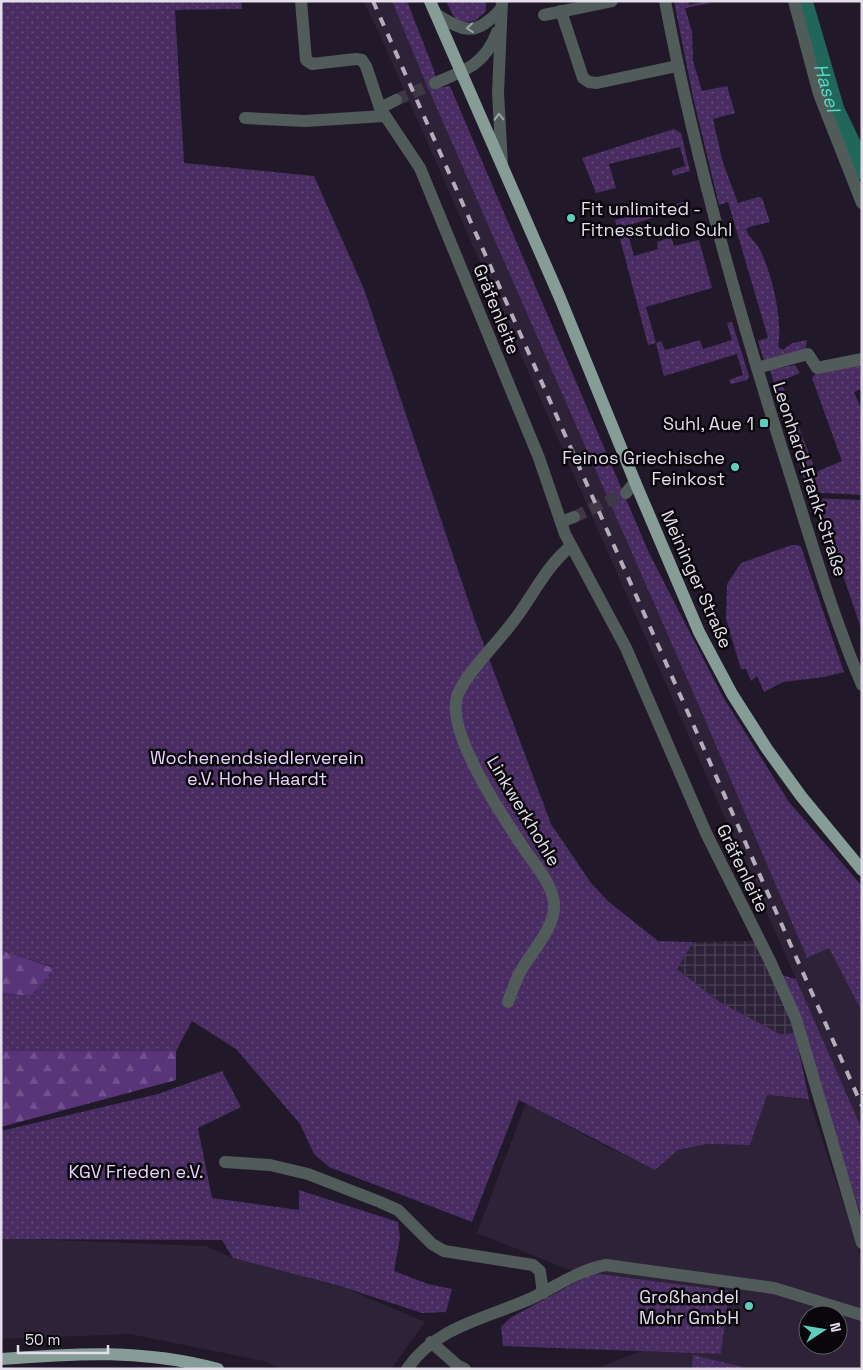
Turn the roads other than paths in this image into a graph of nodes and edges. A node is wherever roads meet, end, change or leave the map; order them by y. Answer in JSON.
{"nodes":[{"id":1,"x":301,"y":1,"type":"edge"},
{"id":2,"x":430,"y":1,"type":"edge"},
{"id":3,"x":612,"y":1,"type":"edge"},
{"id":4,"x":665,"y":1,"type":"edge"},
{"id":5,"x":794,"y":1,"type":"edge"},
{"id":6,"x":501,"y":11,"type":"edge"},
{"id":7,"x":561,"y":11,"type":"junction"},
{"id":8,"x":436,"y":14,"type":"junction"},
{"id":9,"x":544,"y":15,"type":"dead end"},
{"id":10,"x":677,"y":66,"type":"junction"},
{"id":11,"x":462,"y":72,"type":"junction"},
{"id":12,"x":435,"y":83,"type":"tunnel mouth"},
{"id":13,"x":396,"y":100,"type":"tunnel mouth"},
{"id":14,"x":382,"y":112,"type":"junction"},
{"id":15,"x":245,"y":118,"type":"dead end"},
{"id":16,"x":502,"y":166,"type":"junction"},
{"id":17,"x":862,"y":203,"type":"edge"},
{"id":18,"x":862,"y":359,"type":"edge"},
{"id":19,"x":757,"y":368,"type":"junction"},
{"id":20,"x":635,"y":482,"type":"junction"},
{"id":21,"x":626,"y":493,"type":"tunnel mouth"},
{"id":22,"x":574,"y":517,"type":"tunnel mouth"},
{"id":23,"x":561,"y":522,"type":"junction"},
{"id":24,"x":571,"y":546,"type":"junction"},
{"id":25,"x":862,"y":685,"type":"edge"},
{"id":26,"x":862,"y":870,"type":"edge"},
{"id":27,"x":508,"y":1002,"type":"dead end"},
{"id":28,"x":225,"y":1162,"type":"dead end"},
{"id":29,"x":862,"y":1243,"type":"edge"},
{"id":30,"x":543,"y":1293,"type":"junction"},
{"id":31,"x":862,"y":1315,"type":"edge"},
{"id":32,"x":431,"y":1342,"type":"junction"},
{"id":33,"x":1,"y":1359,"type":"edge"},
{"id":34,"x":218,"y":1369,"type":"edge"},
{"id":35,"x":407,"y":1369,"type":"edge"},
{"id":36,"x":465,"y":1369,"type":"edge"}],
"edges":[{"from":1,"to":14,"type":"street","name":"Gräfenleite"},
{"from":2,"to":8,"type":"main road","name":"Meininger Straße"},
{"from":3,"to":7,"type":"street"},
{"from":4,"to":10,"type":"street","name":"Leonhard-Frank-Straße"},
{"from":5,"to":17,"type":"street"},
{"from":6,"to":8,"type":"street","one_way":true},
{"from":6,"to":11,"type":"street"},
{"from":16,"to":6,"type":"street","name":"Meininger Straße","one_way":true},
{"from":7,"to":9,"type":"street"},
{"from":7,"to":10,"type":"street"},
{"from":8,"to":11,"type":"main road","name":"Meininger Straße"},
{"from":10,"to":19,"type":"street","name":"Leonhard-Frank-Straße"},
{"from":11,"to":12,"type":"street"},
{"from":11,"to":16,"type":"main road","name":"Meininger Straße"},
{"from":13,"to":14,"type":"street"},
{"from":14,"to":15,"type":"street"},
{"from":14,"to":23,"type":"street","name":"Gräfenleite"},
{"from":16,"to":20,"type":"main road","name":"Meininger Straße"},
{"from":18,"to":19,"type":"street","name":"Leonhard-Frank-Straße"},
{"from":19,"to":25,"type":"street","name":"Leonhard-Frank-Straße"},
{"from":20,"to":21,"type":"street"},
{"from":20,"to":26,"type":"main road","name":"Meininger Straße"},
{"from":22,"to":23,"type":"street"},
{"from":23,"to":24,"type":"street","name":"Gräfenleite"},
{"from":24,"to":27,"type":"street","name":"Linkwerkhohle"},
{"from":24,"to":29,"type":"street","name":"Gräfenleite"},
{"from":28,"to":30,"type":"street"},
{"from":30,"to":31,"type":"street"},
{"from":30,"to":32,"type":"street"},
{"from":32,"to":35,"type":"street"},
{"from":32,"to":36,"type":"street"},
{"from":33,"to":34,"type":"main road"}]}
